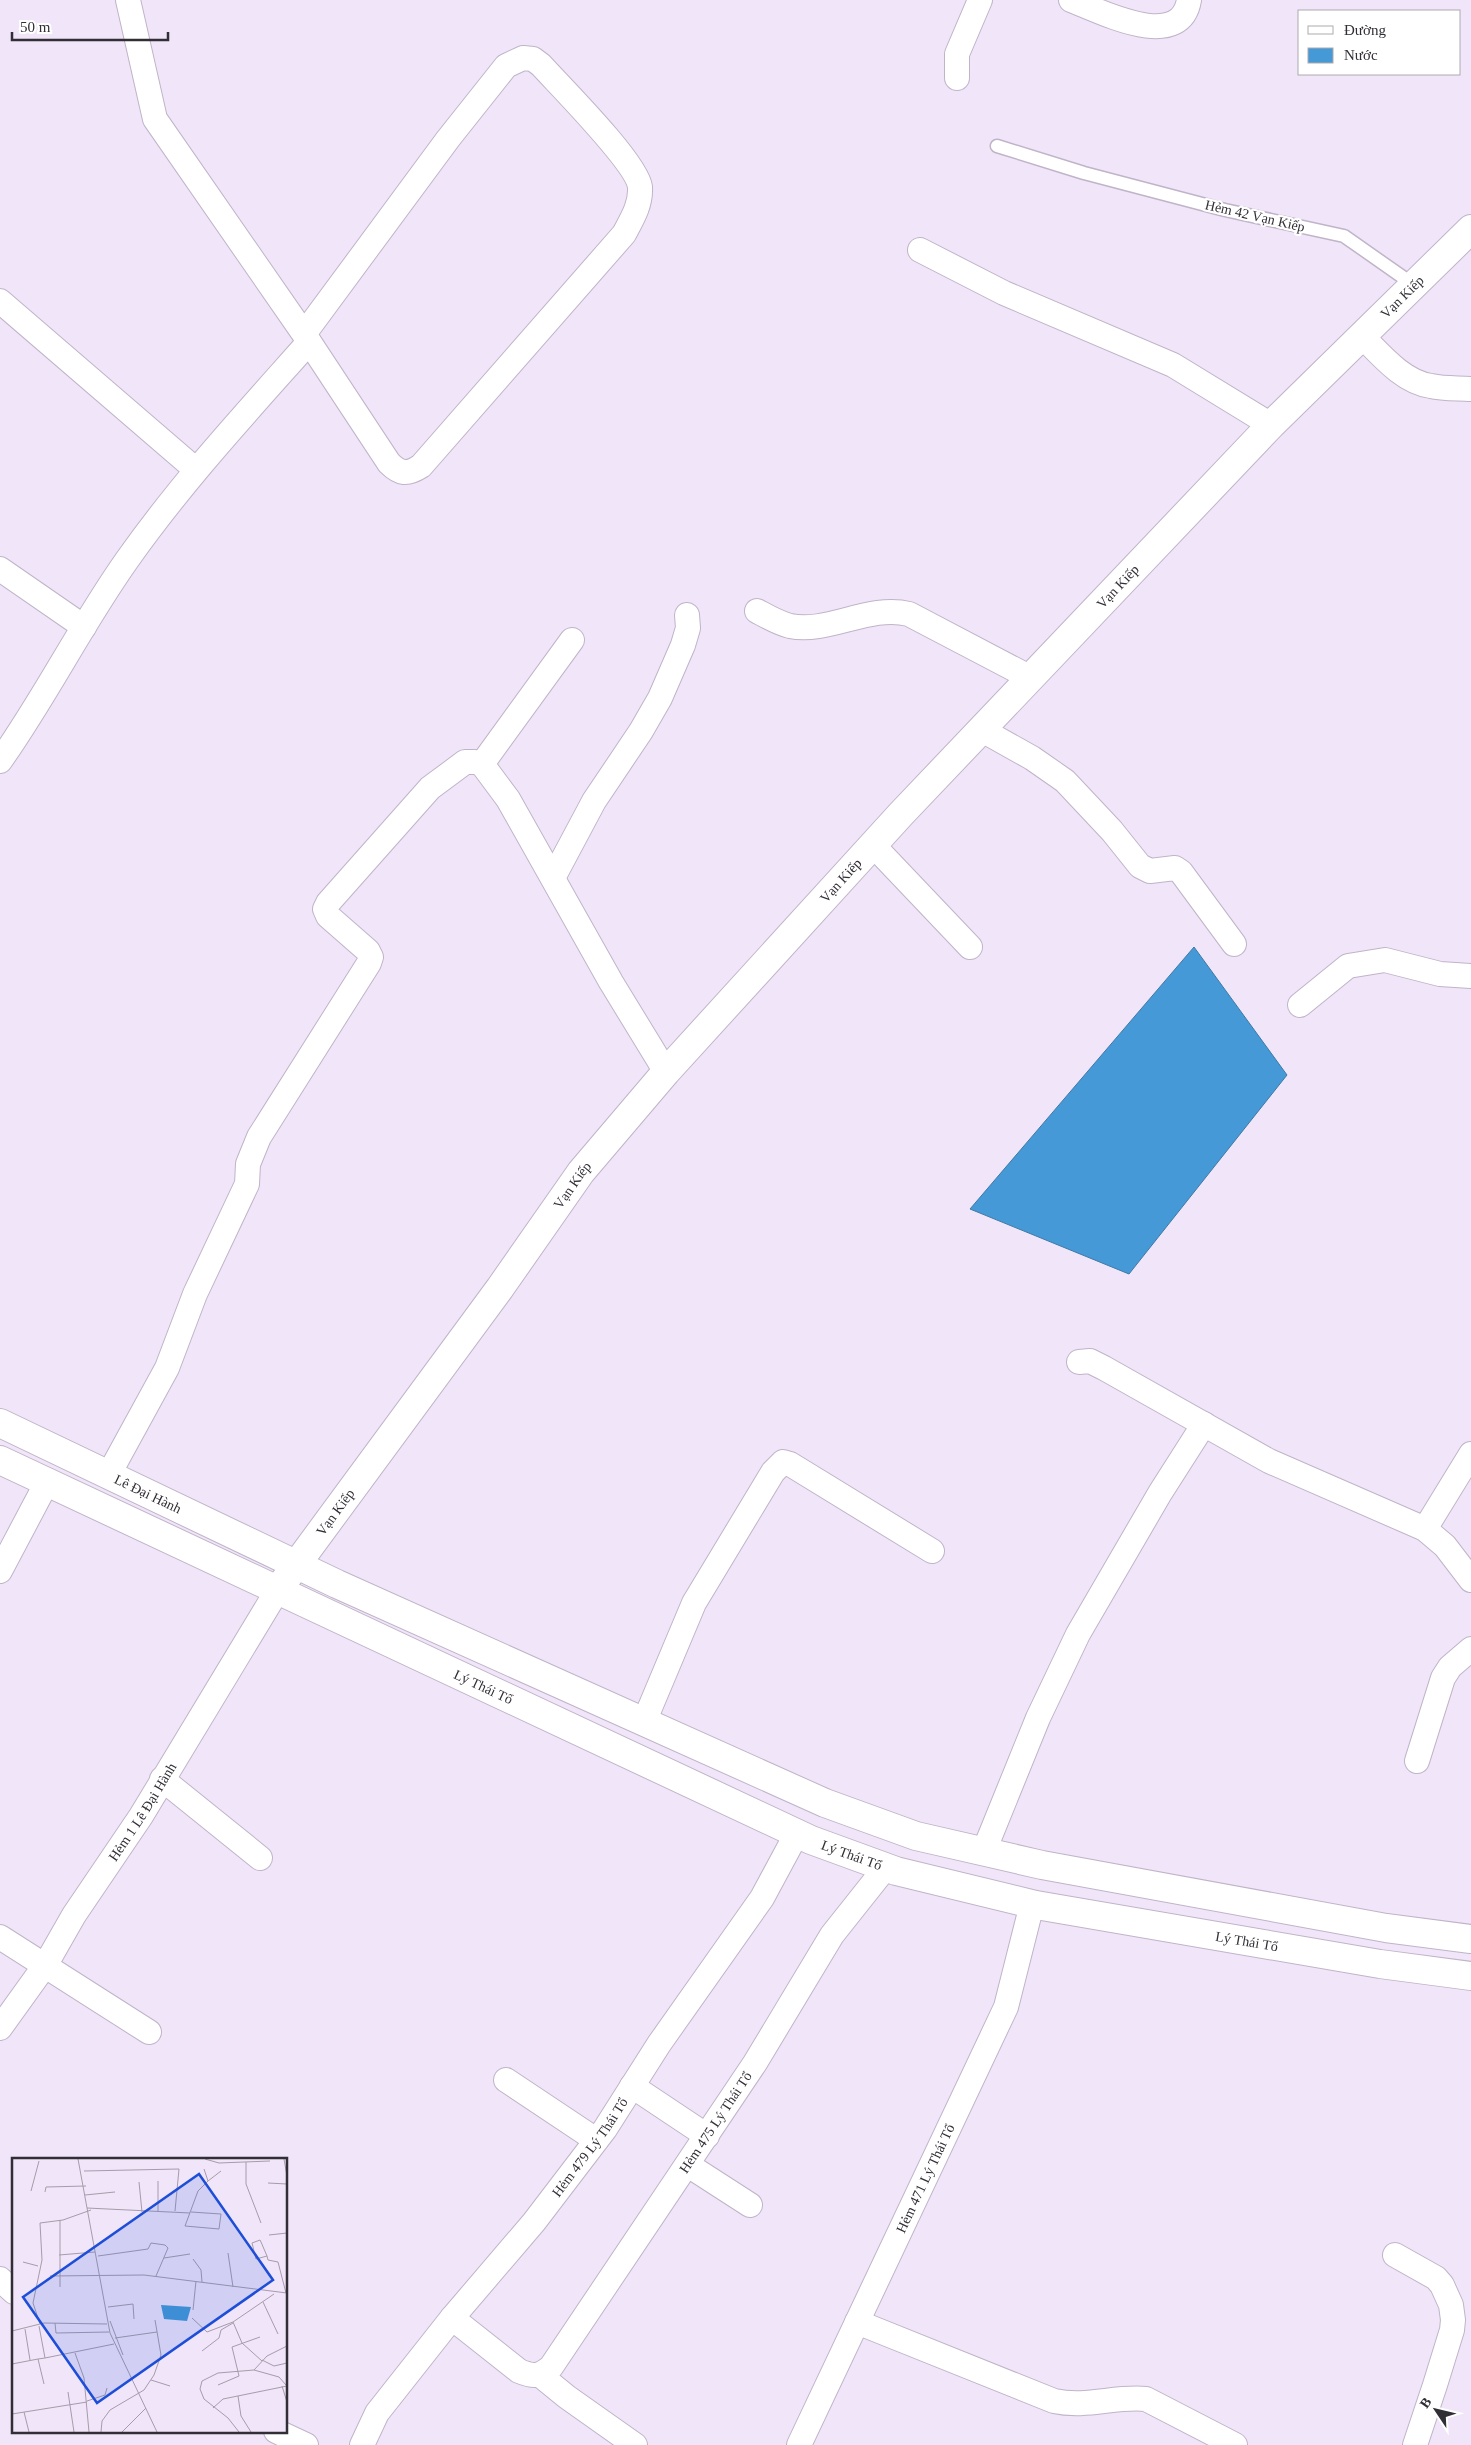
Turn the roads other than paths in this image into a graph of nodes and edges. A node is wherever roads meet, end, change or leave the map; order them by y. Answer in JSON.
{"nodes":[{"id":1,"x":128,"y":0,"type":"edge"},
{"id":2,"x":980,"y":0,"type":"edge"},
{"id":3,"x":1071,"y":0,"type":"edge"},
{"id":4,"x":1189,"y":0,"type":"edge"},
{"id":5,"x":957,"y":78,"type":"dead end"},
{"id":6,"x":997,"y":146,"type":"dead end"},
{"id":7,"x":1471,"y":229,"type":"edge"},
{"id":8,"x":920,"y":250,"type":"dead end"},
{"id":9,"x":1414,"y":285,"type":"junction"},
{"id":10,"x":0,"y":301,"type":"edge"},
{"id":11,"x":1362,"y":336,"type":"junction"},
{"id":12,"x":307,"y":338,"type":"junction"},
{"id":13,"x":1471,"y":389,"type":"edge"},
{"id":14,"x":1271,"y":425,"type":"junction"},
{"id":15,"x":196,"y":469,"type":"junction"},
{"id":16,"x":0,"y":569,"type":"edge"},
{"id":17,"x":757,"y":612,"type":"dead end"},
{"id":18,"x":687,"y":615,"type":"dead end"},
{"id":19,"x":84,"y":627,"type":"junction"},
{"id":20,"x":572,"y":640,"type":"dead end"},
{"id":21,"x":1031,"y":678,"type":"junction"},
{"id":22,"x":982,"y":730,"type":"junction"},
{"id":23,"x":0,"y":762,"type":"edge"},
{"id":24,"x":482,"y":764,"type":"junction"},
{"id":25,"x":874,"y":845,"type":"junction"},
{"id":26,"x":553,"y":878,"type":"junction"},
{"id":27,"x":1234,"y":944,"type":"dead end"},
{"id":28,"x":970,"y":947,"type":"dead end"},
{"id":29,"x":1471,"y":976,"type":"edge"},
{"id":30,"x":1300,"y":1005,"type":"dead end"},
{"id":31,"x":666,"y":1072,"type":"junction"},
{"id":32,"x":1079,"y":1362,"type":"dead end"},
{"id":33,"x":0,"y":1422,"type":"edge"},
{"id":34,"x":1204,"y":1424,"type":"junction"},
{"id":35,"x":1471,"y":1454,"type":"edge"},
{"id":36,"x":0,"y":1460,"type":"edge"},
{"id":37,"x":109,"y":1474,"type":"junction"},
{"id":38,"x":48,"y":1482,"type":"junction"},
{"id":39,"x":1425,"y":1529,"type":"junction"},
{"id":40,"x":932,"y":1551,"type":"dead end"},
{"id":41,"x":296,"y":1563,"type":"junction"},
{"id":42,"x":0,"y":1571,"type":"edge"},
{"id":43,"x":1471,"y":1580,"type":"edge"},
{"id":44,"x":277,"y":1590,"type":"junction"},
{"id":45,"x":1471,"y":1649,"type":"edge"},
{"id":46,"x":644,"y":1722,"type":"junction"},
{"id":47,"x":1418,"y":1761,"type":"dead end"},
{"id":48,"x":162,"y":1779,"type":"junction"},
{"id":49,"x":797,"y":1833,"type":"junction"},
{"id":50,"x":984,"y":1851,"type":"junction"},
{"id":51,"x":260,"y":1858,"type":"dead end"},
{"id":52,"x":886,"y":1867,"type":"junction"},
{"id":53,"x":1032,"y":1904,"type":"junction"},
{"id":54,"x":0,"y":1937,"type":"edge"},
{"id":55,"x":1471,"y":1939,"type":"edge"},
{"id":56,"x":46,"y":1964,"type":"junction"},
{"id":57,"x":1471,"y":1976,"type":"edge"},
{"id":58,"x":0,"y":2028,"type":"edge"},
{"id":59,"x":149,"y":2032,"type":"dead end"},
{"id":60,"x":506,"y":2080,"type":"dead end"},
{"id":61,"x":632,"y":2086,"type":"junction"},
{"id":62,"x":707,"y":2136,"type":"junction"},
{"id":63,"x":596,"y":2140,"type":"junction"},
{"id":64,"x":688,"y":2165,"type":"junction"},
{"id":65,"x":750,"y":2205,"type":"dead end"},
{"id":66,"x":1395,"y":2255,"type":"dead end"},
{"id":67,"x":0,"y":2279,"type":"edge"},
{"id":68,"x":12,"y":2290,"type":"edge"},
{"id":69,"x":452,"y":2318,"type":"junction"},
{"id":70,"x":857,"y":2322,"type":"junction"},
{"id":71,"x":540,"y":2375,"type":"junction"},
{"id":72,"x":278,"y":2432,"type":"edge"},
{"id":73,"x":306,"y":2445,"type":"edge"},
{"id":74,"x":362,"y":2445,"type":"edge"},
{"id":75,"x":636,"y":2445,"type":"edge"},
{"id":76,"x":798,"y":2445,"type":"edge"},
{"id":77,"x":1235,"y":2445,"type":"edge"},
{"id":78,"x":1415,"y":2445,"type":"edge"}],
"edges":[{"from":1,"to":12,"type":"street"},
{"from":2,"to":5,"type":"street"},
{"from":3,"to":4,"type":"street"},
{"from":6,"to":9,"type":"lane","name":"Hẻm 42 Vạn Kiếp"},
{"from":7,"to":9,"type":"main road","name":"Vạn Kiếp"},
{"from":8,"to":14,"type":"street"},
{"from":9,"to":11,"type":"main road","name":"Vạn Kiếp"},
{"from":10,"to":15,"type":"street"},
{"from":11,"to":13,"type":"street"},
{"from":11,"to":14,"type":"main road","name":"Vạn Kiếp"},
{"from":12,"to":12,"type":"street"},
{"from":12,"to":15,"type":"street"},
{"from":14,"to":21,"type":"main road","name":"Vạn Kiếp"},
{"from":15,"to":19,"type":"street"},
{"from":16,"to":19,"type":"street"},
{"from":17,"to":21,"type":"street"},
{"from":18,"to":26,"type":"street"},
{"from":19,"to":23,"type":"street"},
{"from":20,"to":24,"type":"street"},
{"from":21,"to":22,"type":"main road","name":"Vạn Kiếp"},
{"from":22,"to":25,"type":"main road","name":"Vạn Kiếp"},
{"from":22,"to":27,"type":"street"},
{"from":24,"to":26,"type":"street"},
{"from":24,"to":37,"type":"street"},
{"from":25,"to":28,"type":"street"},
{"from":25,"to":31,"type":"main road","name":"Vạn Kiếp"},
{"from":26,"to":31,"type":"street"},
{"from":29,"to":30,"type":"street"},
{"from":31,"to":41,"type":"main road","name":"Vạn Kiếp"},
{"from":32,"to":34,"type":"street"},
{"from":33,"to":37,"type":"main road","name":"Lê Đại Hành"},
{"from":34,"to":39,"type":"street"},
{"from":34,"to":50,"type":"street"},
{"from":35,"to":39,"type":"street"},
{"from":36,"to":38,"type":"main road"},
{"from":37,"to":41,"type":"main road","name":"Lê Đại Hành"},
{"from":38,"to":42,"type":"street"},
{"from":38,"to":44,"type":"main road"},
{"from":39,"to":43,"type":"street"},
{"from":40,"to":46,"type":"street"},
{"from":41,"to":44,"type":"main road","name":"Vạn Kiếp"},
{"from":41,"to":46,"type":"main road"},
{"from":44,"to":48,"type":"street","name":"Hẻm 1 Lê Đại Hành"},
{"from":44,"to":49,"type":"main road","name":"Lý Thái Tổ"},
{"from":45,"to":47,"type":"street"},
{"from":46,"to":50,"type":"main road"},
{"from":48,"to":51,"type":"street"},
{"from":48,"to":56,"type":"street","name":"Hẻm 1 Lê Đại Hành"},
{"from":49,"to":52,"type":"main road","name":"Lý Thái Tổ"},
{"from":49,"to":61,"type":"street","name":"Hẻm 479 Lý Thái Tổ"},
{"from":50,"to":55,"type":"main road"},
{"from":52,"to":53,"type":"main road","name":"Lý Thái Tổ"},
{"from":52,"to":62,"type":"street","name":"Hẻm 475 Lý Thái Tổ"},
{"from":53,"to":57,"type":"main road","name":"Lý Thái Tổ"},
{"from":53,"to":70,"type":"street","name":"Hẻm 471 Lý Thái Tổ"},
{"from":54,"to":56,"type":"street"},
{"from":56,"to":58,"type":"street","name":"Hẻm 1 Lê Đại Hành"},
{"from":56,"to":59,"type":"street"},
{"from":60,"to":63,"type":"street"},
{"from":61,"to":62,"type":"street"},
{"from":61,"to":63,"type":"street","name":"Hẻm 479 Lý Thái Tổ"},
{"from":62,"to":64,"type":"street","name":"Hẻm 475 Lý Thái Tổ"},
{"from":63,"to":69,"type":"street","name":"Hẻm 479 Lý Thái Tổ"},
{"from":64,"to":65,"type":"street"},
{"from":64,"to":71,"type":"street","name":"Hẻm 475 Lý Thái Tổ"},
{"from":66,"to":78,"type":"street"},
{"from":67,"to":68,"type":"street"},
{"from":69,"to":71,"type":"street"},
{"from":69,"to":74,"type":"street","name":"Hẻm 479 Lý Thái Tổ"},
{"from":70,"to":76,"type":"street","name":"Hẻm 471 Lý Thái Tổ"},
{"from":70,"to":77,"type":"street"},
{"from":71,"to":75,"type":"street"},
{"from":72,"to":73,"type":"street"}]}
